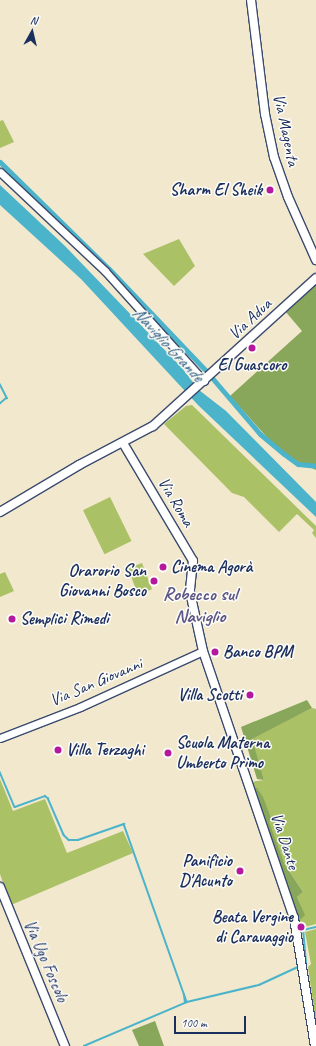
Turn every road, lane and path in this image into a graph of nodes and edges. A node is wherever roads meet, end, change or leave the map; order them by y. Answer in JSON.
{"nodes":[{"id":1,"x":251,"y":0,"type":"edge"},
{"id":2,"x":0,"y":172,"type":"edge"},
{"id":3,"x":316,"y":260,"type":"edge"},
{"id":4,"x":316,"y":278,"type":"edge"},
{"id":5,"x":202,"y":383,"type":"junction"},
{"id":6,"x":138,"y":435,"type":"junction"},
{"id":7,"x":123,"y":443,"type":"junction"},
{"id":8,"x":132,"y":455,"type":"junction"},
{"id":9,"x":0,"y":512,"type":"edge"},
{"id":10,"x":194,"y":564,"type":"joint"},
{"id":11,"x":203,"y":651,"type":"junction"},
{"id":12,"x":0,"y":738,"type":"edge"},
{"id":13,"x":0,"y":887,"type":"edge"},
{"id":14,"x":65,"y":1046,"type":"edge"},
{"id":15,"x":315,"y":1046,"type":"edge"}],
"edges":[{"from":1,"to":3,"type":"main road","name":"Via Magenta"},
{"from":2,"to":5,"type":"street"},
{"from":4,"to":5,"type":"main road","name":"Via Adua"},
{"from":5,"to":6,"type":"main road","name":"Via Adua"},
{"from":6,"to":7,"type":"main road"},
{"from":6,"to":8,"type":"main road"},
{"from":7,"to":8,"type":"main road","name":"Via Roma"},
{"from":7,"to":9,"type":"main road"},
{"from":8,"to":10,"type":"main road","name":"Via Roma"},
{"from":10,"to":11,"type":"main road","name":"Via Dante"},
{"from":11,"to":12,"type":"street","name":"Via San Giovanni"},
{"from":11,"to":15,"type":"main road","name":"Via Dante"},
{"from":13,"to":14,"type":"main road","name":"Via Ugo Foscolo"}]}
